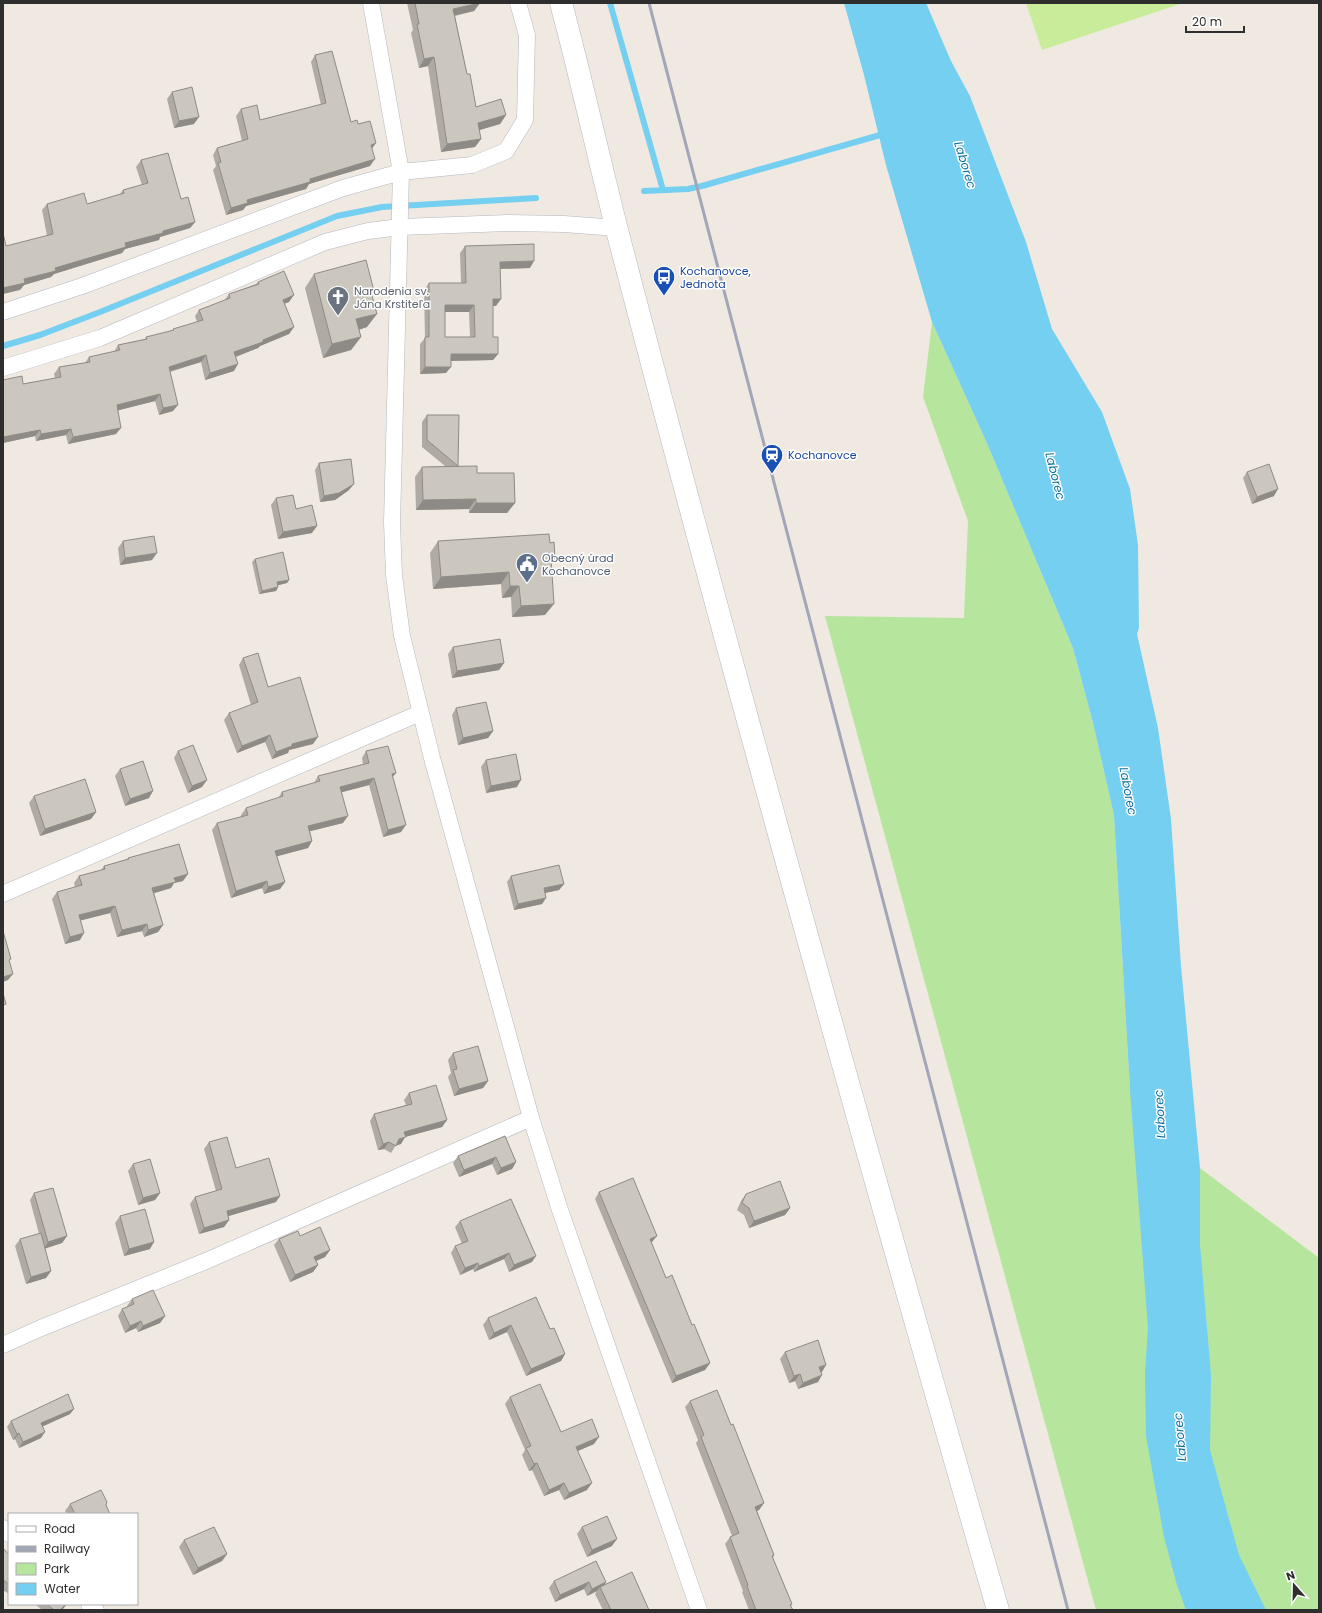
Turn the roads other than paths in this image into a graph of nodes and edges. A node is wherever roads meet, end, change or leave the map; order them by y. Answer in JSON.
{"nodes":[{"id":1,"x":371,"y":3,"type":"edge"},
{"id":2,"x":518,"y":3,"type":"edge"},
{"id":3,"x":561,"y":3,"type":"edge"},
{"id":4,"x":401,"y":172,"type":"junction"},
{"id":5,"x":400,"y":221,"type":"junction"},
{"id":6,"x":617,"y":228,"type":"junction"},
{"id":7,"x":3,"y":312,"type":"edge"},
{"id":8,"x":3,"y":368,"type":"edge"},
{"id":9,"x":420,"y":713,"type":"junction"},
{"id":10,"x":3,"y":894,"type":"edge"},
{"id":11,"x":531,"y":1118,"type":"junction"},
{"id":12,"x":3,"y":1345,"type":"edge"},
{"id":13,"x":699,"y":1610,"type":"edge"},
{"id":14,"x":998,"y":1610,"type":"edge"}],
"edges":[{"from":1,"to":4,"type":"street"},
{"from":2,"to":4,"type":"street"},
{"from":3,"to":6,"type":"main road"},
{"from":4,"to":5,"type":"street"},
{"from":4,"to":7,"type":"street"},
{"from":5,"to":6,"type":"street"},
{"from":5,"to":8,"type":"street"},
{"from":5,"to":9,"type":"street"},
{"from":6,"to":14,"type":"main road"},
{"from":9,"to":10,"type":"street"},
{"from":9,"to":11,"type":"street"},
{"from":11,"to":12,"type":"street"},
{"from":11,"to":13,"type":"street"}]}
